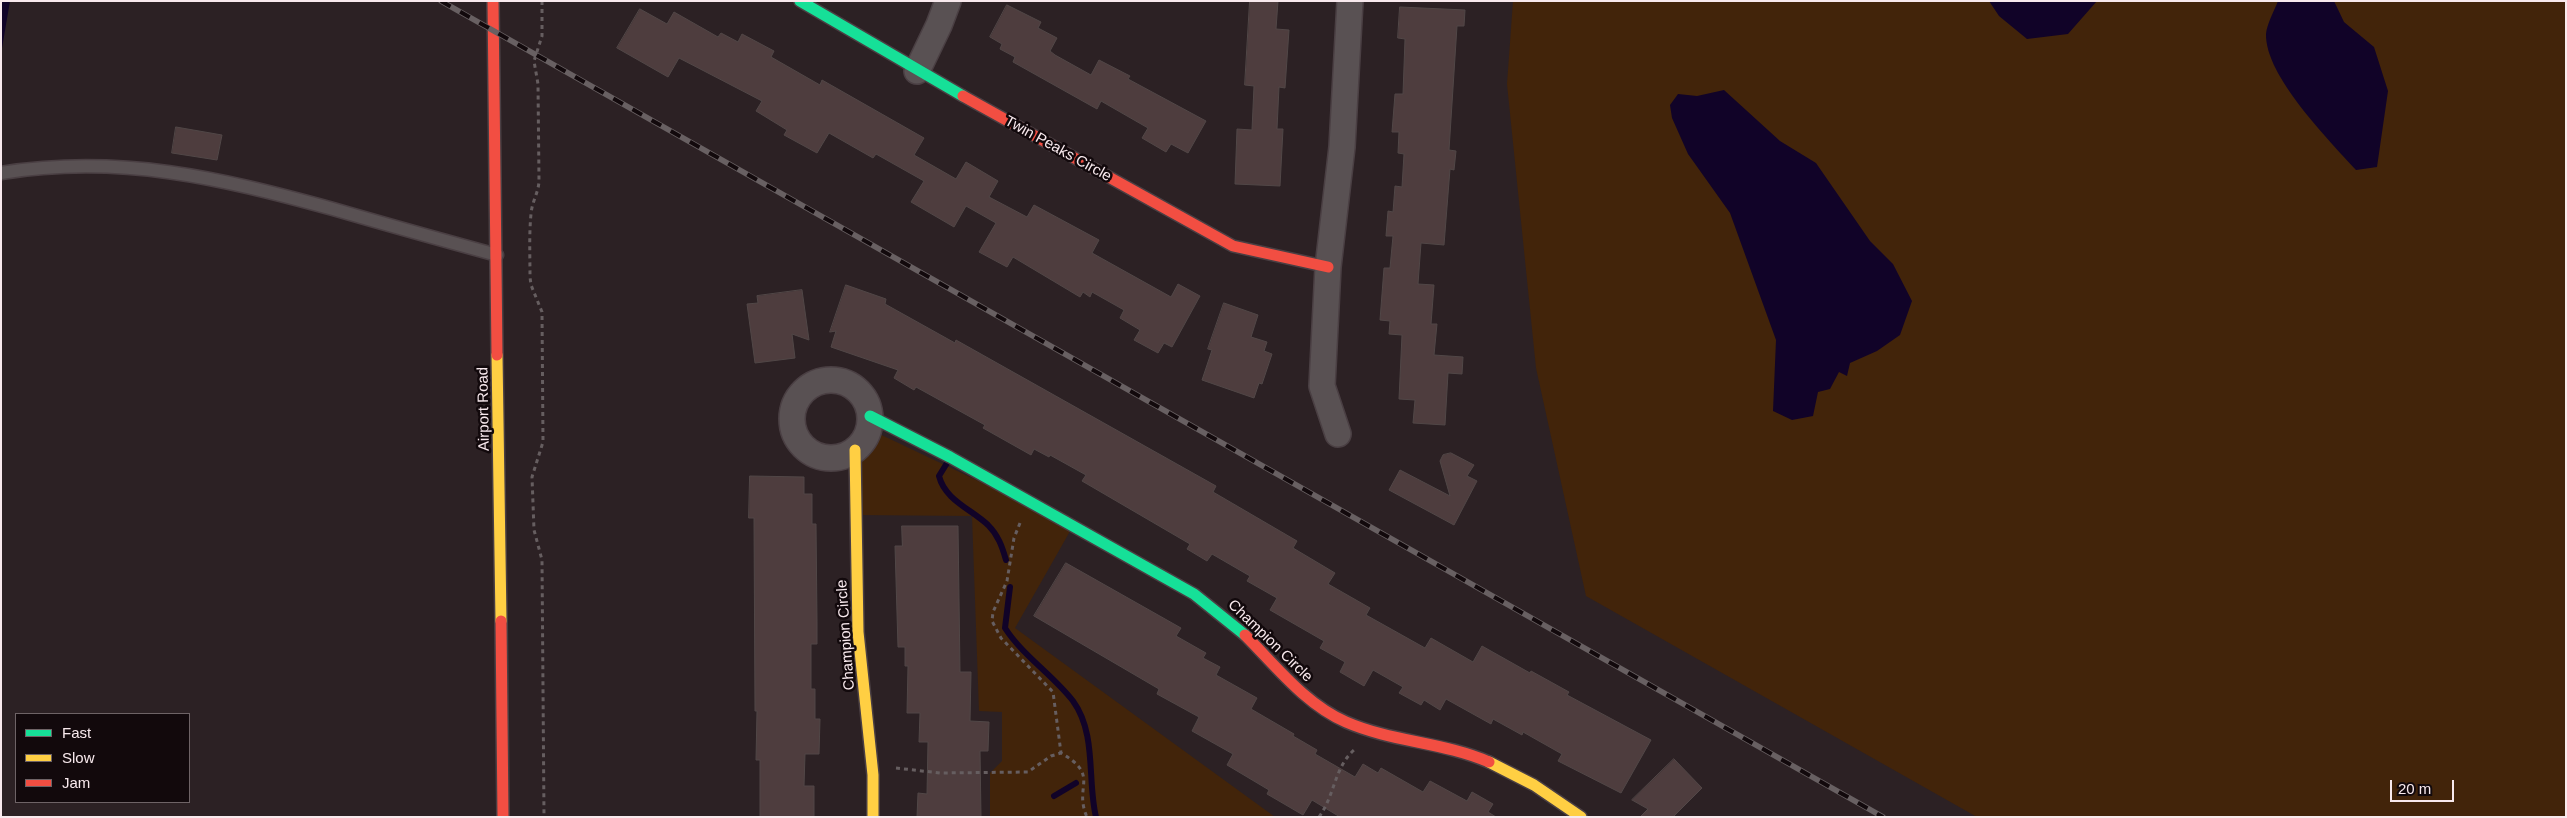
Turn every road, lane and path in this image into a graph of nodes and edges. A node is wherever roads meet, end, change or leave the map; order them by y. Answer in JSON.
{"nodes":[{"id":1,"x":493,"y":1,"type":"edge"},
{"id":2,"x":542,"y":1,"type":"edge"},
{"id":3,"x":800,"y":1,"type":"edge"},
{"id":4,"x":948,"y":1,"type":"edge"},
{"id":5,"x":1350,"y":1,"type":"edge"},
{"id":6,"x":917,"y":70,"type":"junction"},
{"id":7,"x":1,"y":173,"type":"edge"},
{"id":8,"x":497,"y":255,"type":"junction"},
{"id":9,"x":1328,"y":267,"type":"junction"},
{"id":10,"x":870,"y":416,"type":"junction"},
{"id":11,"x":1338,"y":434,"type":"dead end"},
{"id":12,"x":855,"y":450,"type":"junction"},
{"id":13,"x":1033,"y":504,"type":"junction"},
{"id":14,"x":1373,"y":731,"type":"junction"},
{"id":15,"x":1061,"y":753,"type":"junction"},
{"id":16,"x":873,"y":768,"type":"junction"},
{"id":17,"x":502,"y":817,"type":"edge"},
{"id":18,"x":544,"y":817,"type":"edge"},
{"id":19,"x":873,"y":817,"type":"edge"},
{"id":20,"x":1088,"y":817,"type":"edge"},
{"id":21,"x":1319,"y":817,"type":"edge"},
{"id":22,"x":1581,"y":817,"type":"edge"}],
"edges":[{"from":1,"to":8,"type":"street","name":"Airport Road"},
{"from":2,"to":18,"type":"path"},
{"from":3,"to":6,"type":"street","name":"Twin Peaks Circle"},
{"from":4,"to":6,"type":"street"},
{"from":5,"to":9,"type":"street"},
{"from":6,"to":9,"type":"street","name":"Twin Peaks Circle"},
{"from":7,"to":8,"type":"lane"},
{"from":8,"to":17,"type":"street","name":"Airport Road"},
{"from":9,"to":11,"type":"street"},
{"from":10,"to":12,"type":"street"},
{"from":10,"to":12,"type":"street"},
{"from":10,"to":13,"type":"street","name":"Champion Circle"},
{"from":12,"to":16,"type":"street","name":"Champion Circle"},
{"from":13,"to":14,"type":"street","name":"Champion Circle"},
{"from":13,"to":15,"type":"path"},
{"from":14,"to":21,"type":"path"},
{"from":14,"to":22,"type":"street","name":"Champion Circle"},
{"from":15,"to":16,"type":"path"},
{"from":15,"to":20,"type":"path"},
{"from":16,"to":19,"type":"street","name":"Champion Circle"}]}
